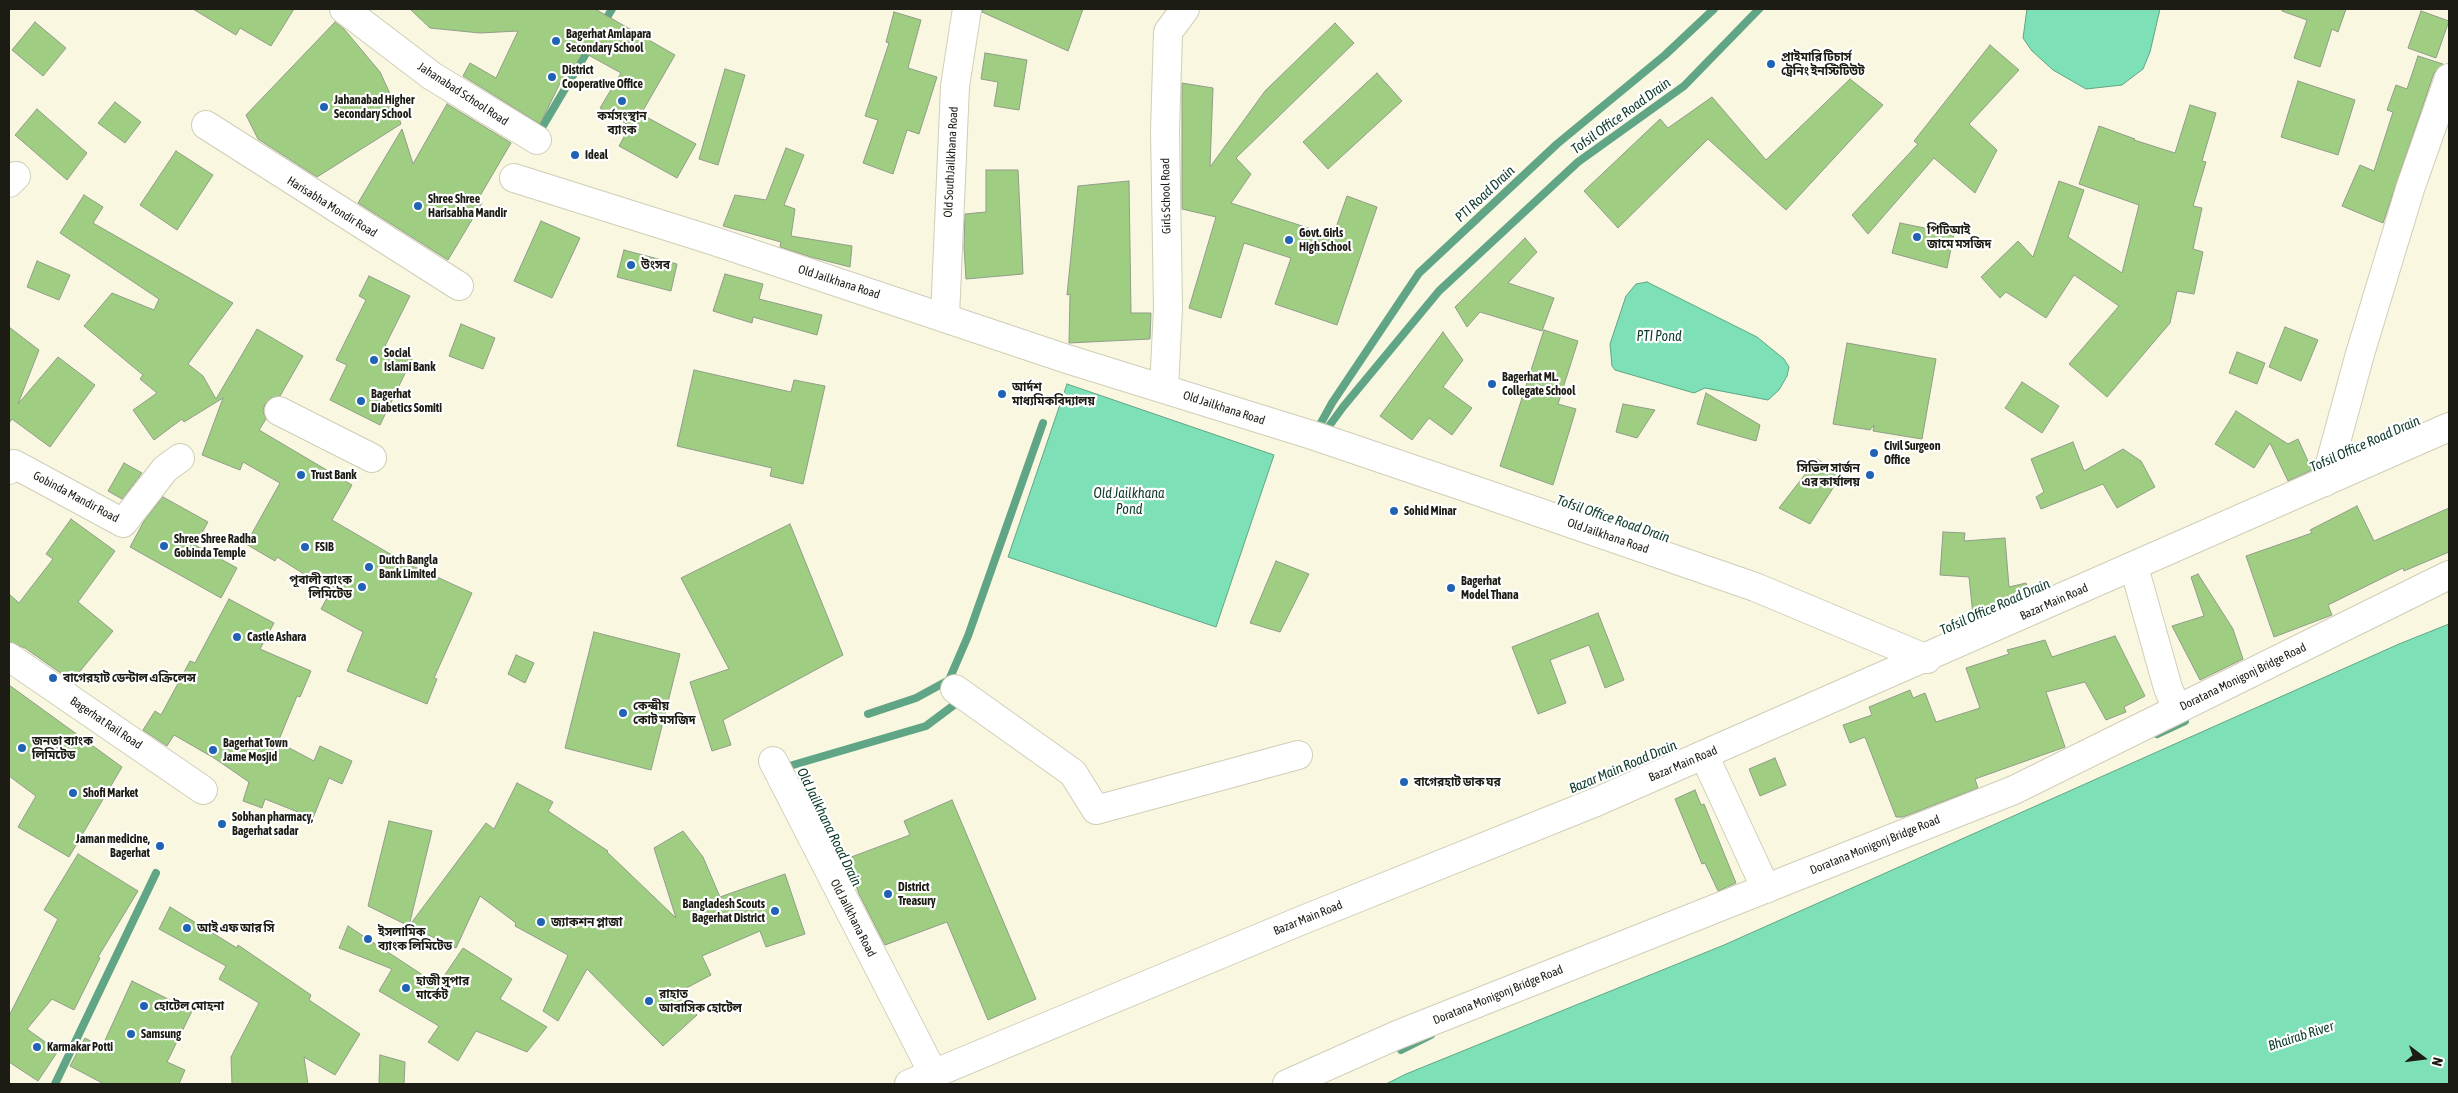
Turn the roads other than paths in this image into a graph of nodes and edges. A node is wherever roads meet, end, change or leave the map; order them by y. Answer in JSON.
{"nodes":[{"id":1,"x":344,"y":9,"type":"edge"},
{"id":2,"x":967,"y":9,"type":"edge"},
{"id":3,"x":1185,"y":9,"type":"edge"},
{"id":4,"x":2449,"y":78,"type":"edge"},
{"id":5,"x":206,"y":125,"type":"dead end"},
{"id":6,"x":537,"y":140,"type":"dead end"},
{"id":7,"x":514,"y":178,"type":"dead end"},
{"id":8,"x":459,"y":286,"type":"dead end"},
{"id":9,"x":945,"y":317,"type":"junction"},
{"id":10,"x":1164,"y":388,"type":"junction"},
{"id":11,"x":279,"y":411,"type":"dead end"},
{"id":12,"x":2449,"y":427,"type":"edge"},
{"id":13,"x":180,"y":458,"type":"dead end"},
{"id":14,"x":372,"y":458,"type":"dead end"},
{"id":15,"x":9,"y":470,"type":"edge"},
{"id":16,"x":2325,"y":482,"type":"junction"},
{"id":17,"x":2134,"y":567,"type":"junction"},
{"id":18,"x":2449,"y":575,"type":"edge"},
{"id":19,"x":9,"y":657,"type":"edge"},
{"id":20,"x":1927,"y":658,"type":"junction"},
{"id":21,"x":955,"y":689,"type":"dead end"},
{"id":22,"x":2177,"y":709,"type":"junction"},
{"id":23,"x":1298,"y":755,"type":"dead end"},
{"id":24,"x":1704,"y":755,"type":"junction"},
{"id":25,"x":773,"y":761,"type":"dead end"},
{"id":26,"x":203,"y":790,"type":"dead end"},
{"id":27,"x":1766,"y":889,"type":"junction"},
{"id":28,"x":934,"y":1074,"type":"junction"},
{"id":29,"x":909,"y":1084,"type":"edge"},
{"id":30,"x":1287,"y":1084,"type":"edge"}],
"edges":[{"from":1,"to":6,"type":"street","name":"Jahanabad School Road"},
{"from":2,"to":9,"type":"street","name":"Old SouthJailkhana Road"},
{"from":3,"to":10,"type":"street","name":"Girls School Road"},
{"from":4,"to":16,"type":"street"},
{"from":5,"to":8,"type":"street","name":"Harisabha Mondir Road"},
{"from":7,"to":9,"type":"street","name":"Old Jailkhana Road"},
{"from":9,"to":10,"type":"street","name":"Old Jailkhana Road"},
{"from":10,"to":20,"type":"street","name":"Old Jailkhana Road"},
{"from":11,"to":14,"type":"street"},
{"from":12,"to":16,"type":"street","name":"Bazar Main Road"},
{"from":13,"to":15,"type":"street","name":"Gobinda Mandir Road"},
{"from":16,"to":17,"type":"street","name":"Bazar Main Road"},
{"from":17,"to":20,"type":"street","name":"Bazar Main Road"},
{"from":17,"to":22,"type":"street"},
{"from":18,"to":22,"type":"street","name":"Doratana Monigonj Bridge Road"},
{"from":19,"to":26,"type":"street","name":"Bagerhat Rail Road"},
{"from":20,"to":24,"type":"street","name":"Bazar Main Road"},
{"from":21,"to":23,"type":"street"},
{"from":22,"to":27,"type":"street","name":"Doratana Monigonj Bridge Road"},
{"from":24,"to":27,"type":"street"},
{"from":24,"to":28,"type":"street","name":"Bazar Main Road"},
{"from":25,"to":28,"type":"street","name":"Old Jailkhana Road"},
{"from":27,"to":30,"type":"street","name":"Doratana Monigonj Bridge Road"},
{"from":28,"to":29,"type":"street","name":"Bazar Main Road"}]}
